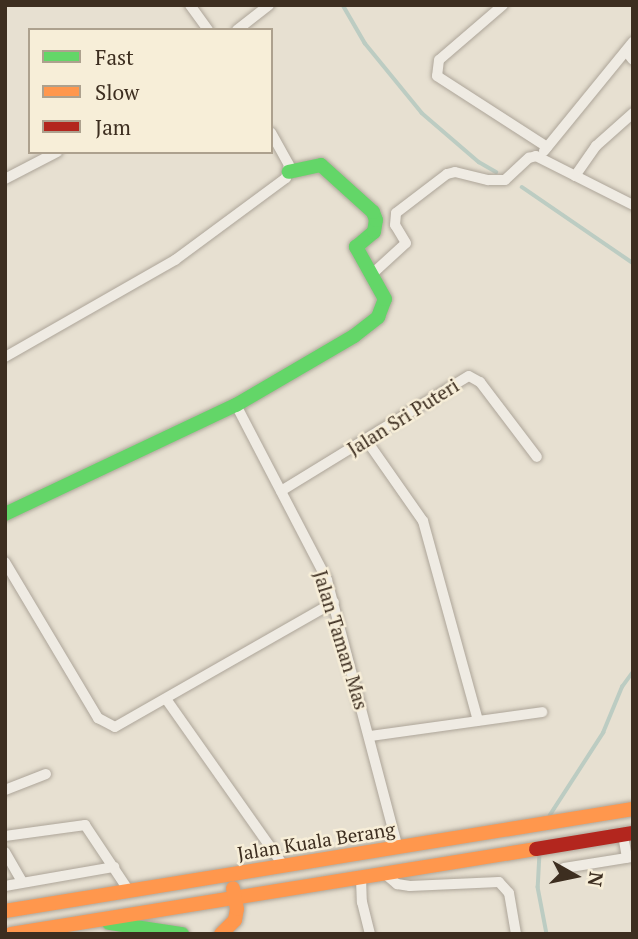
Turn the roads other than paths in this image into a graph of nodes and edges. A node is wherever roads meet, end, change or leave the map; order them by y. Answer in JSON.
{"nodes":[{"id":1,"x":190,"y":5,"type":"edge"},
{"id":2,"x":269,"y":5,"type":"edge"},
{"id":3,"x":503,"y":5,"type":"edge"},
{"id":4,"x":207,"y":28,"type":"edge"},
{"id":5,"x":240,"y":28,"type":"edge"},
{"id":6,"x":633,"y":42,"type":"edge"},
{"id":7,"x":629,"y":55,"type":"edge"},
{"id":8,"x":633,"y":113,"type":"edge"},
{"id":9,"x":273,"y":136,"type":"edge"},
{"id":10,"x":547,"y":147,"type":"junction"},
{"id":11,"x":53,"y":154,"type":"edge"},
{"id":12,"x":539,"y":157,"type":"junction"},
{"id":13,"x":289,"y":172,"type":"junction"},
{"id":14,"x":575,"y":176,"type":"junction"},
{"id":15,"x":5,"y":179,"type":"edge"},
{"id":16,"x":633,"y":205,"type":"edge"},
{"id":17,"x":371,"y":275,"type":"junction"},
{"id":18,"x":5,"y":357,"type":"edge"},
{"id":19,"x":236,"y":405,"type":"junction"},
{"id":20,"x":367,"y":441,"type":"junction"},
{"id":21,"x":537,"y":457,"type":"dead end"},
{"id":22,"x":281,"y":491,"type":"junction"},
{"id":23,"x":5,"y":513,"type":"edge"},
{"id":24,"x":5,"y":562,"type":"edge"},
{"id":25,"x":334,"y":602,"type":"junction"},
{"id":26,"x":166,"y":699,"type":"junction"},
{"id":27,"x":542,"y":712,"type":"dead end"},
{"id":28,"x":478,"y":721,"type":"junction"},
{"id":29,"x":370,"y":736,"type":"junction"},
{"id":30,"x":46,"y":774,"type":"dead end"},
{"id":31,"x":5,"y":790,"type":"edge"},
{"id":32,"x":633,"y":809,"type":"edge"},
{"id":33,"x":628,"y":834,"type":"edge"},
{"id":34,"x":5,"y":836,"type":"edge"},
{"id":35,"x":398,"y":848,"type":"junction"},
{"id":36,"x":5,"y":852,"type":"edge"},
{"id":37,"x":630,"y":857,"type":"edge"},
{"id":38,"x":284,"y":866,"type":"junction"},
{"id":39,"x":114,"y":867,"type":"junction"},
{"id":40,"x":564,"y":868,"type":"dead end"},
{"id":41,"x":385,"y":874,"type":"junction"},
{"id":42,"x":361,"y":878,"type":"junction"},
{"id":43,"x":198,"y":879,"type":"junction"},
{"id":44,"x":22,"y":882,"type":"junction"},
{"id":45,"x":5,"y":886,"type":"edge"},
{"id":46,"x":129,"y":891,"type":"junction"},
{"id":47,"x":236,"y":897,"type":"junction"},
{"id":48,"x":5,"y":911,"type":"edge"},
{"id":49,"x":89,"y":925,"type":"edge"},
{"id":50,"x":10,"y":934,"type":"edge"},
{"id":51,"x":182,"y":934,"type":"edge"},
{"id":52,"x":221,"y":934,"type":"edge"},
{"id":53,"x":370,"y":934,"type":"edge"},
{"id":54,"x":516,"y":934,"type":"edge"}],
"edges":[{"from":1,"to":4,"type":"street"},
{"from":2,"to":5,"type":"street"},
{"from":3,"to":10,"type":"street"},
{"from":6,"to":7,"type":"street"},
{"from":7,"to":10,"type":"street"},
{"from":8,"to":14,"type":"street"},
{"from":9,"to":13,"type":"street"},
{"from":10,"to":12,"type":"street"},
{"from":11,"to":15,"type":"street"},
{"from":12,"to":14,"type":"street"},
{"from":12,"to":17,"type":"street"},
{"from":13,"to":17,"type":"main road"},
{"from":13,"to":18,"type":"street"},
{"from":14,"to":16,"type":"street"},
{"from":17,"to":19,"type":"main road"},
{"from":19,"to":22,"type":"street","name":"Jalan Taman Mas"},
{"from":19,"to":23,"type":"main road"},
{"from":20,"to":21,"type":"street","name":"Jalan Sri Puteri"},
{"from":20,"to":22,"type":"street","name":"Jalan Sri Puteri"},
{"from":20,"to":28,"type":"street"},
{"from":22,"to":25,"type":"street","name":"Jalan Taman Mas"},
{"from":24,"to":26,"type":"street"},
{"from":25,"to":26,"type":"street"},
{"from":25,"to":29,"type":"street","name":"Jalan Taman Mas"},
{"from":26,"to":38,"type":"street"},
{"from":27,"to":28,"type":"street"},
{"from":28,"to":29,"type":"street"},
{"from":29,"to":35,"type":"street","name":"Jalan Taman Mas"},
{"from":30,"to":31,"type":"street"},
{"from":32,"to":35,"type":"main road","name":"Jalan Kuala Berang"},
{"from":33,"to":37,"type":"street"},
{"from":33,"to":41,"type":"main road"},
{"from":34,"to":39,"type":"street"},
{"from":35,"to":38,"type":"main road","name":"Jalan Kuala Berang"},
{"from":36,"to":44,"type":"street"},
{"from":37,"to":40,"type":"street"},
{"from":38,"to":43,"type":"main road","name":"Jalan Kuala Berang"},
{"from":39,"to":44,"type":"street"},
{"from":39,"to":46,"type":"street"},
{"from":41,"to":42,"type":"main road"},
{"from":41,"to":54,"type":"street"},
{"from":42,"to":47,"type":"main road"},
{"from":42,"to":53,"type":"street"},
{"from":43,"to":46,"type":"main road","name":"Jalan Kuala Berang"},
{"from":43,"to":47,"type":"main road"},
{"from":44,"to":45,"type":"street"},
{"from":46,"to":48,"type":"main road","name":"Jalan Kuala Berang"},
{"from":47,"to":49,"type":"main road"},
{"from":47,"to":52,"type":"main road"},
{"from":49,"to":50,"type":"main road"},
{"from":49,"to":51,"type":"main road"}]}
